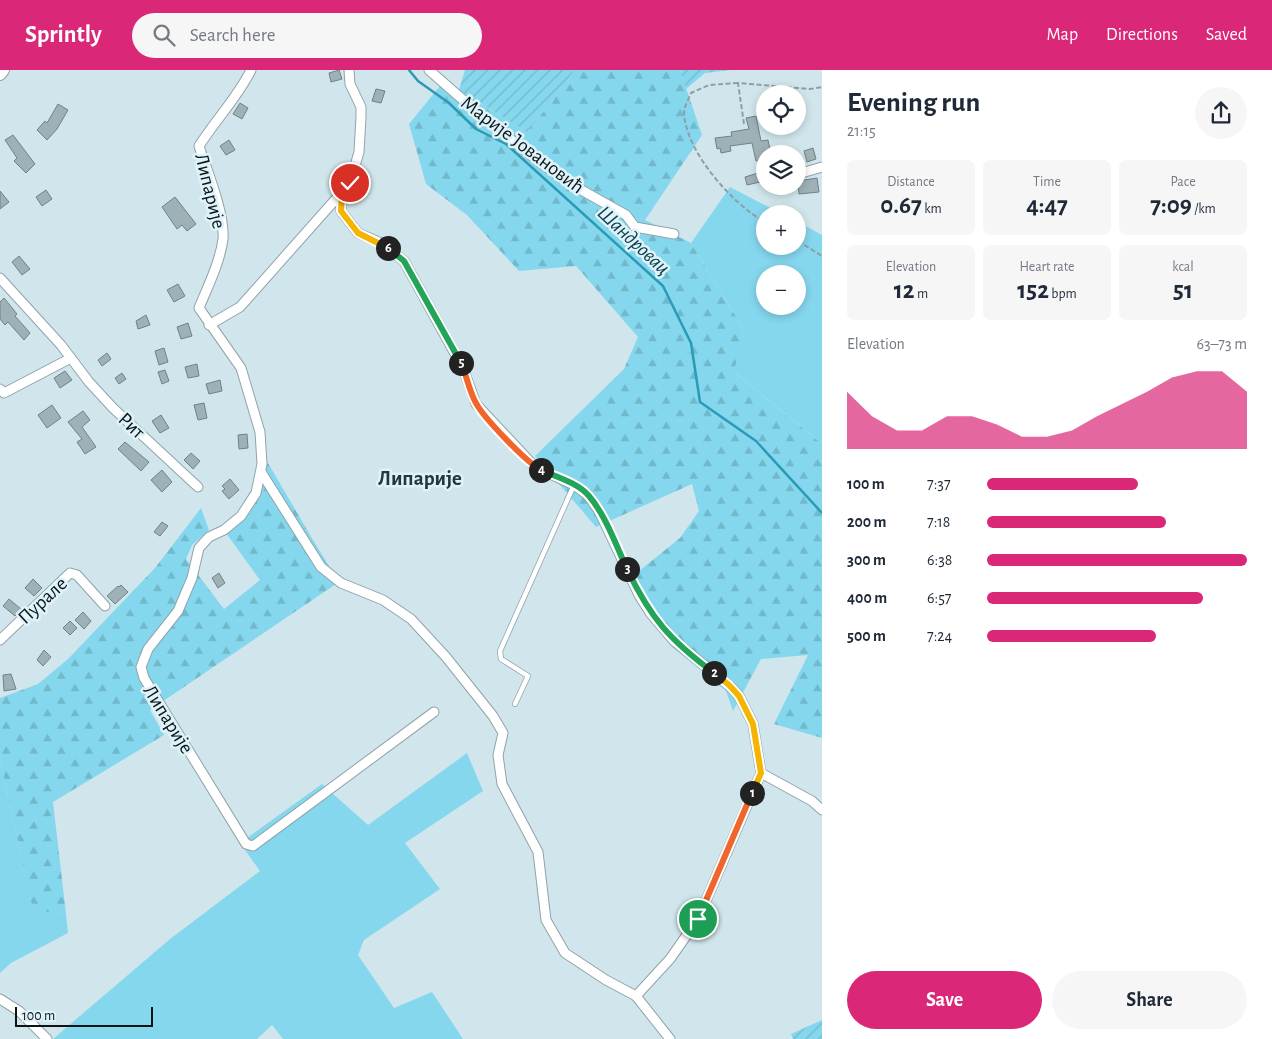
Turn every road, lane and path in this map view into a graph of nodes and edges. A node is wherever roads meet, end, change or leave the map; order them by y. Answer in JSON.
{"nodes":[{"id":1,"x":3,"y":70,"type":"edge"},
{"id":2,"x":251,"y":70,"type":"edge"},
{"id":3,"x":349,"y":70,"type":"edge"},
{"id":4,"x":429,"y":70,"type":"edge"},
{"id":5,"x":0,"y":74,"type":"edge"},
{"id":6,"x":738,"y":83,"type":"junction"},
{"id":7,"x":822,"y":87,"type":"edge"},
{"id":8,"x":744,"y":124,"type":"dead end"},
{"id":9,"x":822,"y":167,"type":"edge"},
{"id":10,"x":806,"y":172,"type":"edge"},
{"id":11,"x":342,"y":192,"type":"junction"},
{"id":12,"x":756,"y":215,"type":"edge"},
{"id":13,"x":674,"y":234,"type":"dead end"},
{"id":14,"x":806,"y":245,"type":"edge"},
{"id":15,"x":822,"y":256,"type":"edge"},
{"id":16,"x":0,"y":278,"type":"edge"},
{"id":17,"x":209,"y":325,"type":"junction"},
{"id":18,"x":71,"y":358,"type":"junction"},
{"id":19,"x":0,"y":389,"type":"edge"},
{"id":20,"x":260,"y":472,"type":"junction"},
{"id":21,"x":574,"y":485,"type":"junction"},
{"id":22,"x":198,"y":487,"type":"dead end"},
{"id":23,"x":105,"y":606,"type":"dead end"},
{"id":24,"x":0,"y":640,"type":"edge"},
{"id":25,"x":515,"y":704,"type":"dead end"},
{"id":26,"x":434,"y":712,"type":"dead end"},
{"id":27,"x":761,"y":773,"type":"junction"},
{"id":28,"x":822,"y":810,"type":"edge"},
{"id":29,"x":636,"y":996,"type":"junction"},
{"id":30,"x":0,"y":1000,"type":"edge"},
{"id":31,"x":47,"y":1039,"type":"edge"},
{"id":32,"x":670,"y":1039,"type":"edge"}],
"edges":[{"from":1,"to":5,"type":"main road"},
{"from":2,"to":17,"type":"street","name":"Липарије"},
{"from":3,"to":11,"type":"street"},
{"from":4,"to":13,"type":"street","name":"Марије Јовановић"},
{"from":6,"to":7,"type":"path"},
{"from":6,"to":8,"type":"path"},
{"from":6,"to":12,"type":"path"},
{"from":9,"to":10,"type":"street"},
{"from":11,"to":17,"type":"street"},
{"from":11,"to":21,"type":"street"},
{"from":14,"to":15,"type":"path"},
{"from":16,"to":18,"type":"street","name":"Рит"},
{"from":17,"to":20,"type":"street","name":"Липарије"},
{"from":18,"to":19,"type":"street"},
{"from":18,"to":22,"type":"street","name":"Рит"},
{"from":20,"to":26,"type":"street","name":"Липарије"},
{"from":20,"to":29,"type":"street"},
{"from":21,"to":25,"type":"lane"},
{"from":21,"to":27,"type":"street"},
{"from":23,"to":24,"type":"street","name":"Пурале"},
{"from":27,"to":28,"type":"street"},
{"from":27,"to":29,"type":"street"},
{"from":29,"to":32,"type":"street"},
{"from":30,"to":31,"type":"street"}]}
